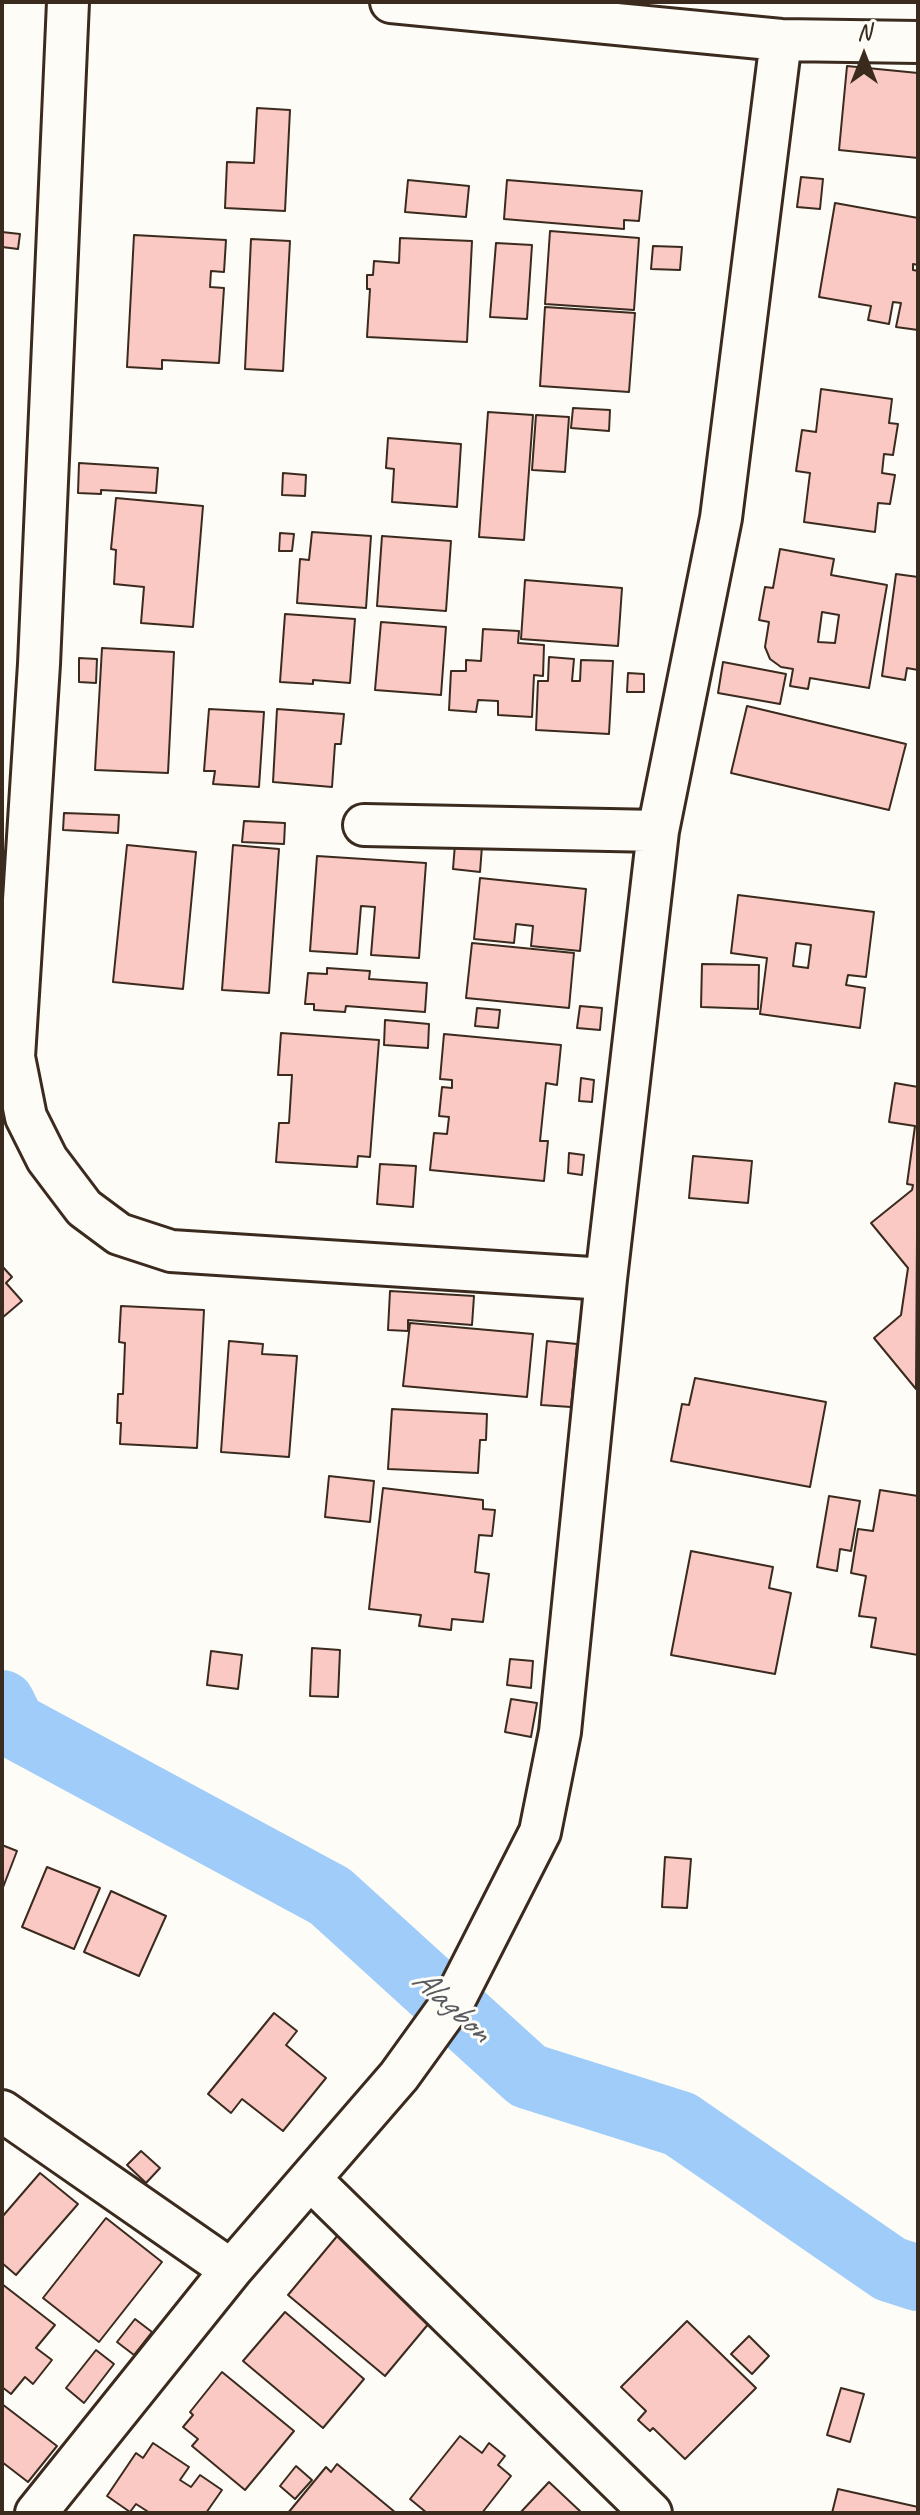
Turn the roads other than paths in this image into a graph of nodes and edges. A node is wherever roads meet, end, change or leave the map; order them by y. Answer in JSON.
{"nodes":[{"id":1,"x":68,"y":2,"type":"edge"},
{"id":2,"x":391,"y":2,"type":"edge"},
{"id":3,"x":781,"y":40,"type":"junction"},
{"id":4,"x":918,"y":42,"type":"edge"},
{"id":5,"x":364,"y":825,"type":"dead end"},
{"id":6,"x":658,"y":831,"type":"junction"},
{"id":7,"x":606,"y":1279,"type":"junction"},
{"id":8,"x":2,"y":2111,"type":"edge"},
{"id":9,"x":310,"y":2179,"type":"junction"},
{"id":10,"x":231,"y":2270,"type":"junction"},
{"id":11,"x":38,"y":2512,"type":"edge"},
{"id":12,"x":651,"y":2513,"type":"edge"}],
"edges":[{"from":1,"to":7,"type":"street"},
{"from":2,"to":3,"type":"street"},
{"from":3,"to":4,"type":"street"},
{"from":3,"to":6,"type":"street"},
{"from":5,"to":6,"type":"street"},
{"from":6,"to":7,"type":"street"},
{"from":7,"to":9,"type":"street"},
{"from":8,"to":10,"type":"street"},
{"from":9,"to":10,"type":"street"},
{"from":9,"to":12,"type":"street"},
{"from":10,"to":11,"type":"street"}]}
